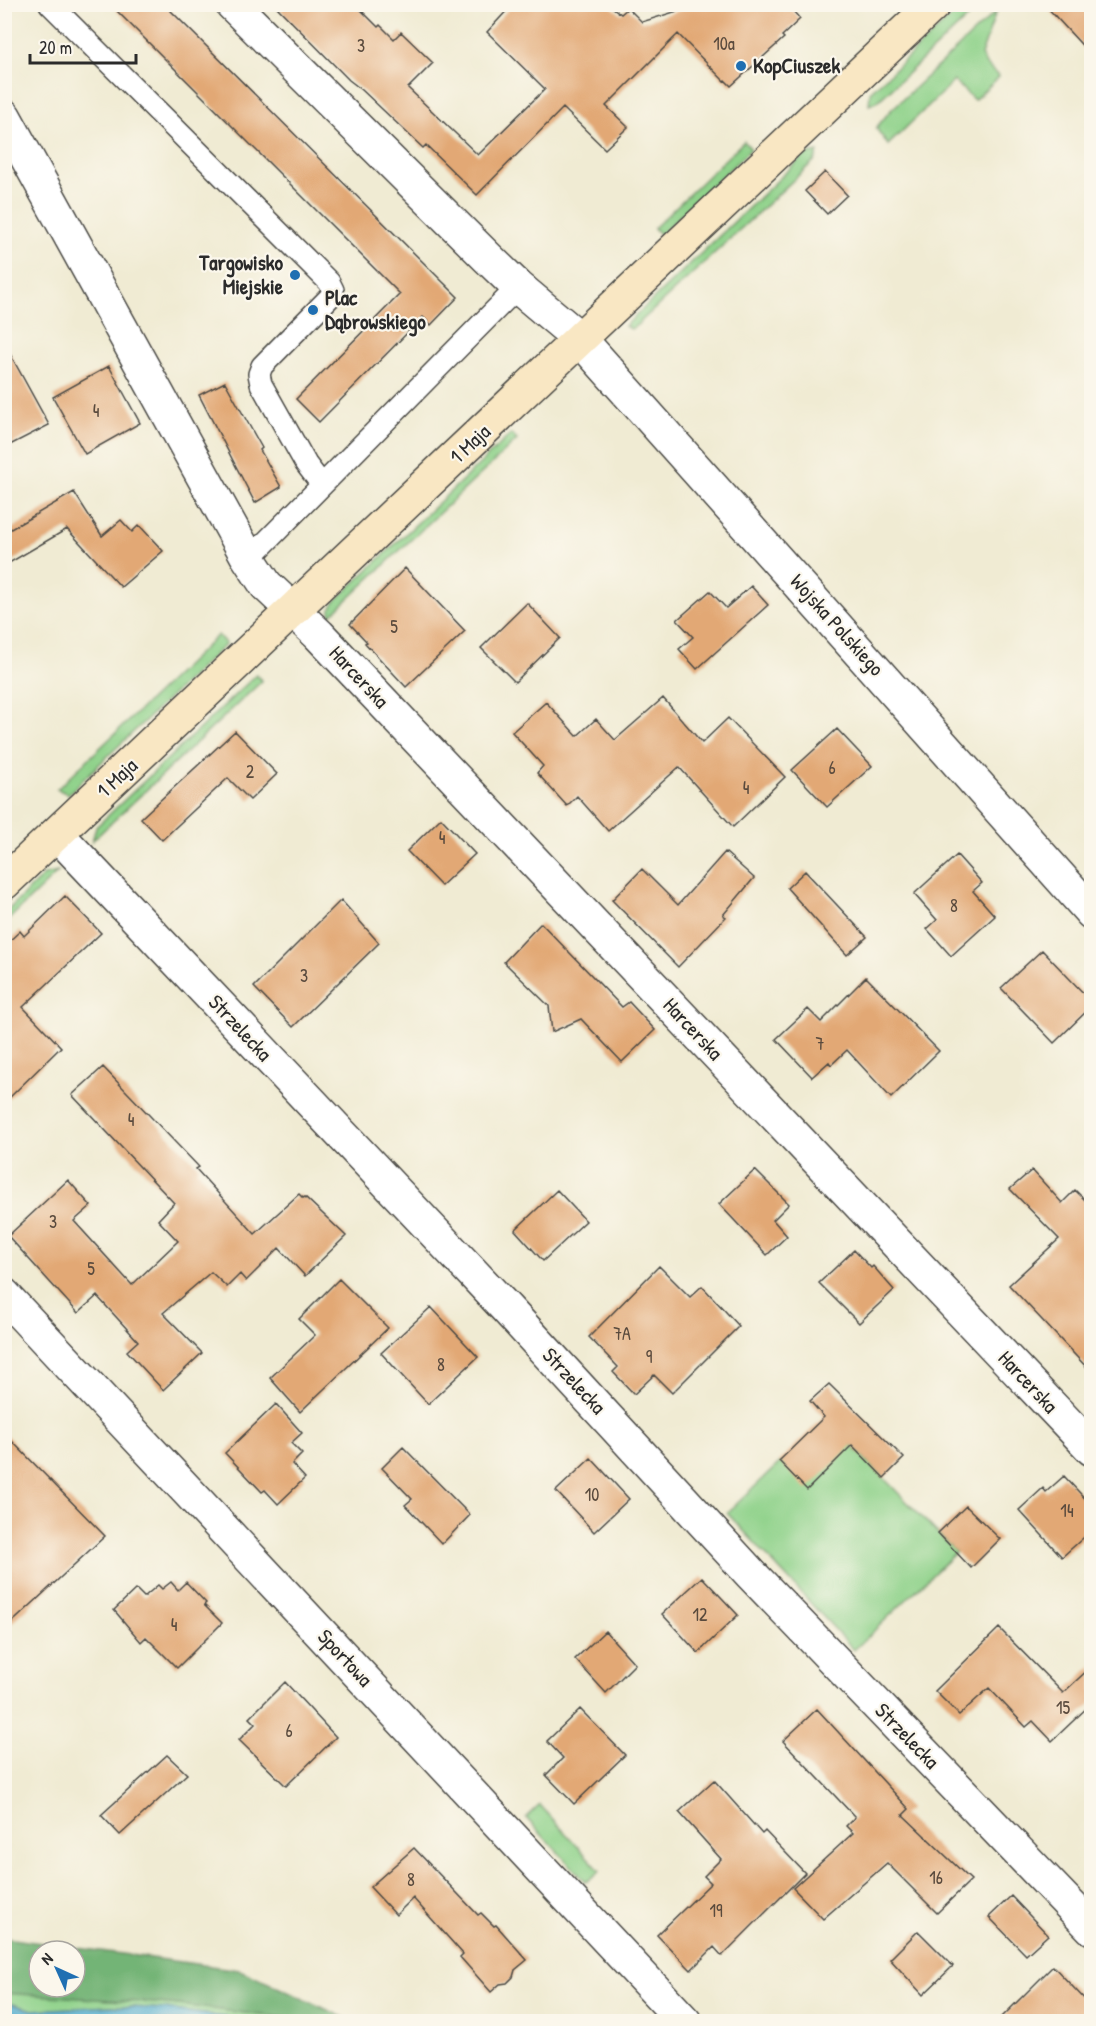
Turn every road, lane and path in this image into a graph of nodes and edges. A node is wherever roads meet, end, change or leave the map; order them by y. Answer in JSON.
{"nodes":[{"id":1,"x":50,"y":4,"type":"edge"},
{"id":2,"x":232,"y":4,"type":"edge"},
{"id":3,"x":934,"y":4,"type":"edge"},
{"id":4,"x":4,"y":116,"type":"edge"},
{"id":5,"x":518,"y":287,"type":"junction"},
{"id":6,"x":580,"y":339,"type":"junction"},
{"id":7,"x":322,"y":485,"type":"junction"},
{"id":8,"x":247,"y":556,"type":"junction"},
{"id":9,"x":293,"y":611,"type":"junction"},
{"id":10,"x":57,"y":834,"type":"junction"},
{"id":11,"x":4,"y":884,"type":"edge"},
{"id":12,"x":1092,"y":913,"type":"edge"},
{"id":13,"x":4,"y":1294,"type":"edge"},
{"id":14,"x":1092,"y":1449,"type":"edge"},
{"id":15,"x":1092,"y":1928,"type":"edge"},
{"id":16,"x":685,"y":2022,"type":"edge"}],
"edges":[{"from":1,"to":7,"type":"lane"},
{"from":2,"to":5,"type":"street"},
{"from":3,"to":6,"type":"main road","name":"1 Maja"},
{"from":4,"to":8,"type":"street"},
{"from":5,"to":6,"type":"street"},
{"from":5,"to":7,"type":"lane"},
{"from":6,"to":9,"type":"main road","name":"1 Maja"},
{"from":6,"to":12,"type":"street","name":"Wojska Polskiego"},
{"from":7,"to":8,"type":"lane"},
{"from":8,"to":9,"type":"street"},
{"from":9,"to":10,"type":"main road","name":"1 Maja"},
{"from":9,"to":14,"type":"street","name":"Harcerska"},
{"from":10,"to":11,"type":"main road","name":"1 Maja"},
{"from":10,"to":15,"type":"street","name":"Strzelecka"},
{"from":13,"to":16,"type":"street","name":"Sportowa"}]}
